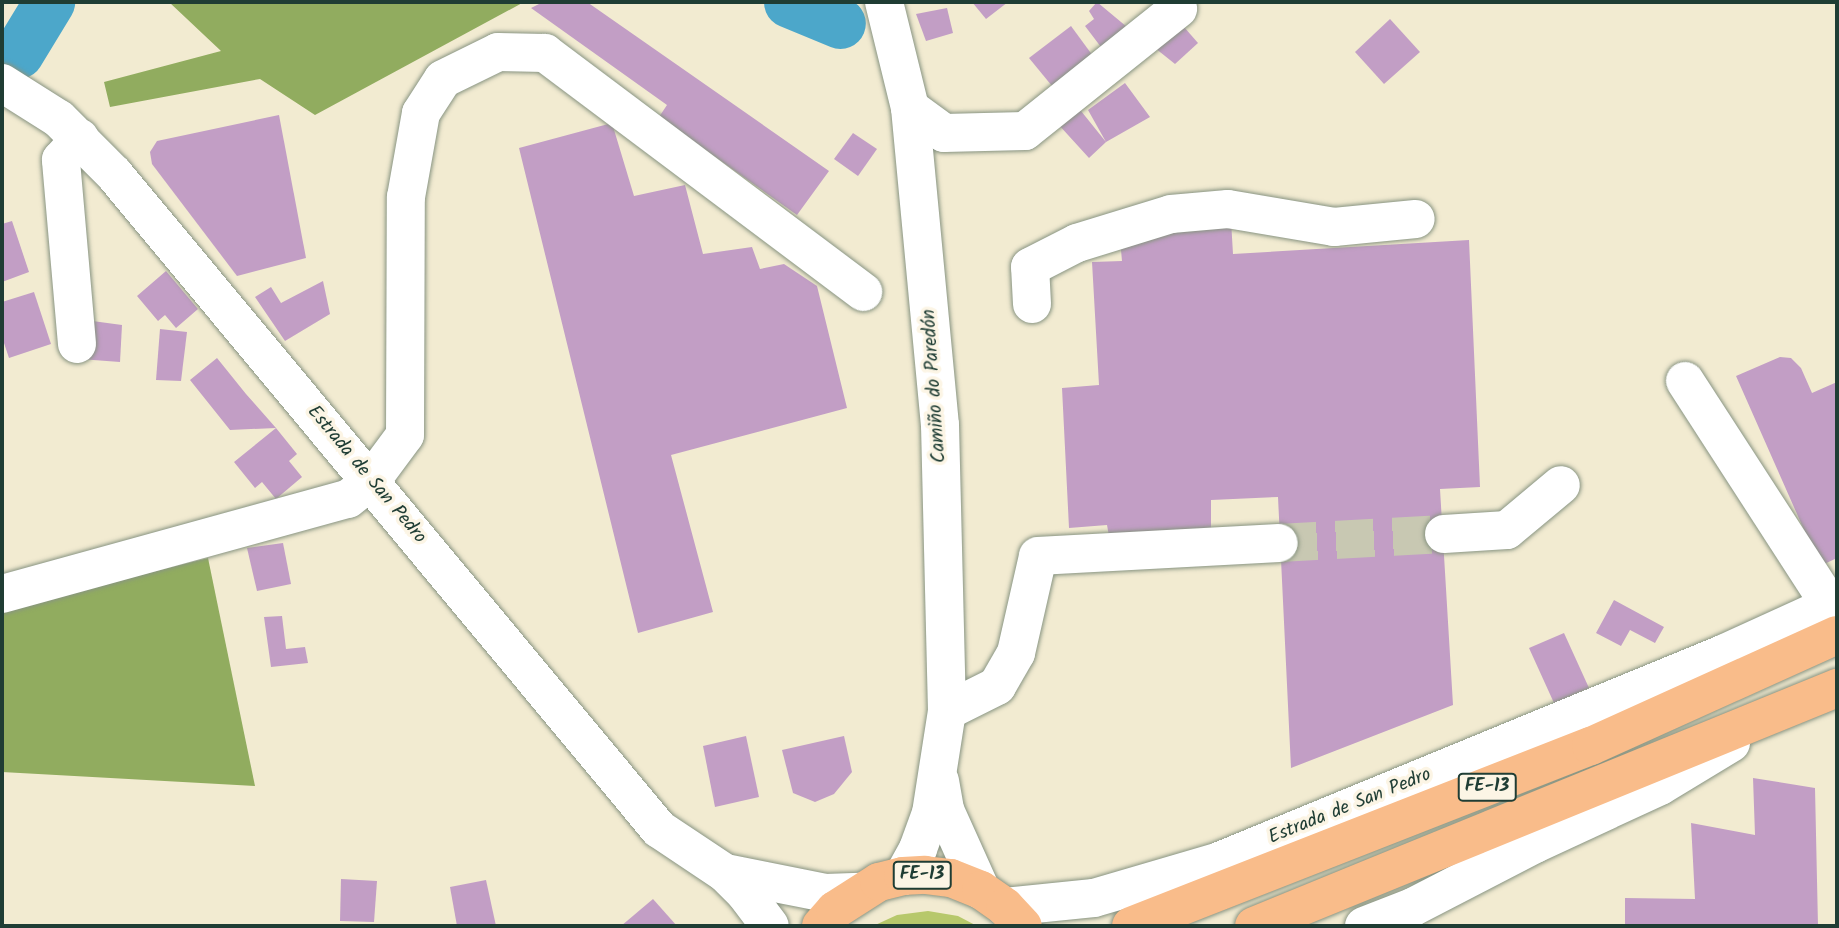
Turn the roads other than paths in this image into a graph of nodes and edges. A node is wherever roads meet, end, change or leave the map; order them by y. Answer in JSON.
{"nodes":[{"id":1,"x":884,"y":2,"type":"edge"},
{"id":2,"x":1178,"y":9,"type":"dead end"},
{"id":3,"x":2,"y":83,"type":"edge"},
{"id":4,"x":910,"y":108,"type":"junction"},
{"id":5,"x":80,"y":138,"type":"junction"},
{"id":6,"x":1416,"y":219,"type":"dead end"},
{"id":7,"x":863,"y":292,"type":"dead end"},
{"id":8,"x":1032,"y":304,"type":"dead end"},
{"id":9,"x":78,"y":344,"type":"dead end"},
{"id":10,"x":1685,"y":381,"type":"dead end"},
{"id":11,"x":371,"y":481,"type":"junction"},
{"id":12,"x":1561,"y":485,"type":"dead end"},
{"id":13,"x":1444,"y":534,"type":"tunnel mouth"},
{"id":14,"x":1279,"y":543,"type":"tunnel mouth"},
{"id":15,"x":2,"y":594,"type":"edge"},
{"id":16,"x":1835,"y":614,"type":"edge"},
{"id":17,"x":1837,"y":688,"type":"edge"},
{"id":18,"x":947,"y":711,"type":"junction"},
{"id":19,"x":1784,"y":712,"type":"junction"},
{"id":20,"x":939,"y":773,"type":"junction"},
{"id":21,"x":725,"y":873,"type":"junction"},
{"id":22,"x":903,"y":876,"type":"junction"},
{"id":23,"x":860,"y":892,"type":"junction"},
{"id":24,"x":1003,"y":908,"type":"edge"},
{"id":25,"x":770,"y":926,"type":"edge"},
{"id":26,"x":821,"y":926,"type":"edge"},
{"id":27,"x":1130,"y":926,"type":"edge"},
{"id":28,"x":1254,"y":926,"type":"edge"},
{"id":29,"x":1364,"y":926,"type":"edge"}],
"edges":[{"from":1,"to":4,"type":"street","name":"Camiño do Paredón"},
{"from":2,"to":4,"type":"street"},
{"from":3,"to":5,"type":"street","name":"Estrada de San Pedro"},
{"from":4,"to":18,"type":"street","name":"Camiño do Paredón"},
{"from":5,"to":9,"type":"street"},
{"from":5,"to":11,"type":"street","name":"Estrada de San Pedro"},
{"from":6,"to":8,"type":"street"},
{"from":7,"to":11,"type":"street"},
{"from":10,"to":16,"type":"street"},
{"from":11,"to":15,"type":"street"},
{"from":11,"to":21,"type":"street","name":"Estrada de San Pedro"},
{"from":12,"to":13,"type":"street"},
{"from":14,"to":18,"type":"street"},
{"from":16,"to":24,"type":"street","name":"Estrada de San Pedro"},
{"from":16,"to":27,"type":"highway","number":"FE-13"},
{"from":17,"to":19,"type":"highway","number":"FE-13"},
{"from":18,"to":20,"type":"street","name":"Camiño do Paredón"},
{"from":19,"to":28,"type":"highway","number":"FE-13"},
{"from":19,"to":29,"type":"street"},
{"from":20,"to":22,"type":"street"},
{"from":20,"to":24,"type":"street"},
{"from":21,"to":23,"type":"street"},
{"from":21,"to":25,"type":"street"},
{"from":22,"to":23,"type":"highway","number":"FE-13"},
{"from":22,"to":24,"type":"highway","number":"FE-13"},
{"from":23,"to":26,"type":"highway","number":"FE-13"}]}
